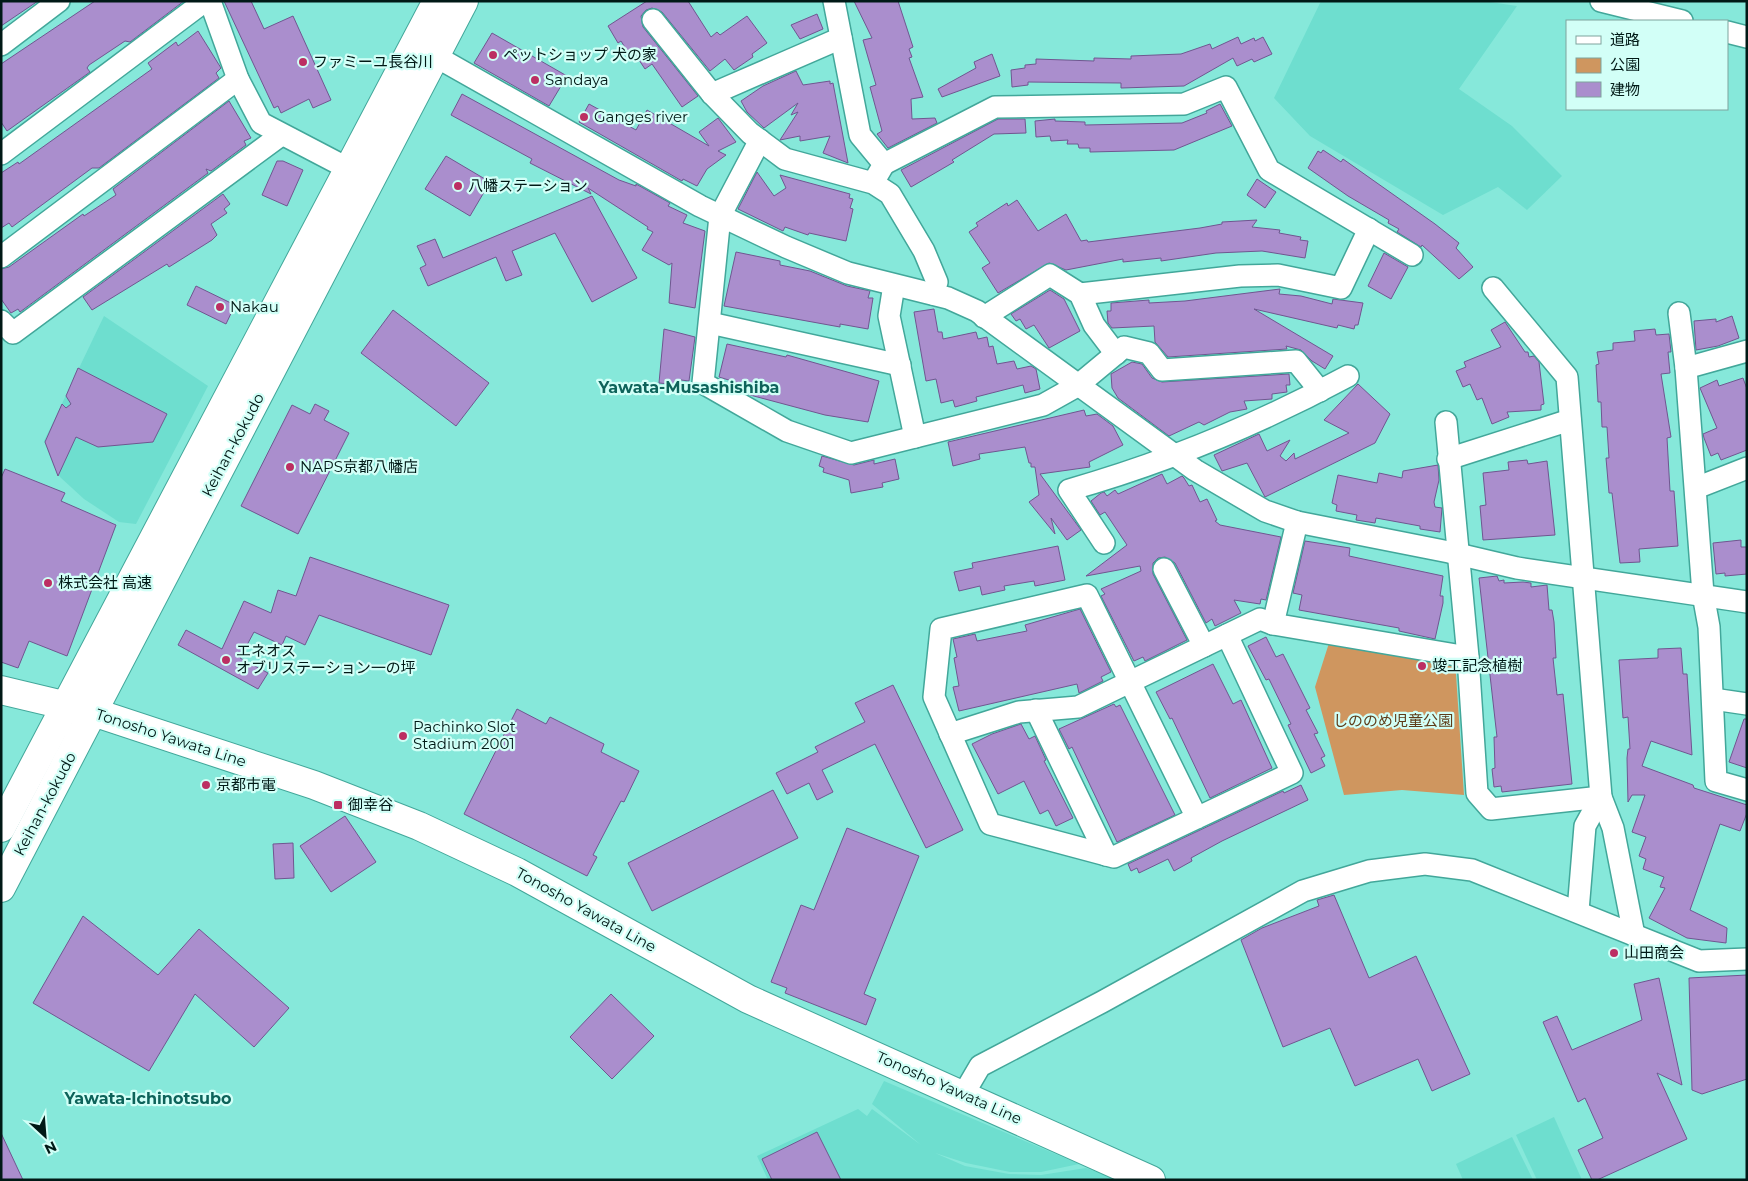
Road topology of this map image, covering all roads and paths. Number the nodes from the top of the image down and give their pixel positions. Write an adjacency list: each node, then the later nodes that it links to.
1 (59, 1): 13 (street)
2 (205, 1): 19 (street)
3 (210, 1): 15 (street)
4 (437, 1): 21 (main road, Keihan-kokudo)
5 (464, 1): 14 (main road, Keihan-kokudo)
6 (834, 1): 12 (street)
7 (1601, 1): 9 (street)
8 (653, 20): 16 (street)
9 (1678, 20)
10 (1728, 32): 11 (street)
11 (1747, 37)
12 (841, 38): 16 (street); 20 (street)
13 (1, 45)
14 (435, 56): 21 (main road, Keihan-kokudo); 23 (street)
15 (238, 79): 17 (street); 26 (street)
16 (712, 94): 18 (street)
17 (281, 135): 21 (street); 33 (street)
18 (760, 140): 22 (street); 23 (street)
19 (1, 154)
20 (884, 164): 22 (street); 24 (street)
21 (361, 172): 64 (main road, Keihan-kokudo); 66 (main road, Keihan-kokudo)
22 (873, 183): 29 (street)
23 (720, 216): 27 (street); 34 (street)
24 (1369, 229): 25 (street); 30 (street)
25 (1412, 255)
26 (1, 257)
27 (894, 285): 29 (street); 37 (street)
28 (1493, 288): 42 (street)
29 (933, 294): 32 (street)
30 (1080, 294): 32 (street); 36 (street)
31 (1680, 313): 38 (street)
32 (984, 317): 40 (street)
33 (1, 322)
34 (710, 323): 37 (street); 44 (street)
35 (1747, 350): 38 (street)
36 (1116, 354): 40 (street); 41 (street)
37 (900, 365): 44 (street)
38 (1686, 368): 48 (street)
39 (1348, 376): 41 (street)
40 (1077, 386): 44 (street); 45 (street)
41 (1320, 391): 45 (street)
42 (1570, 420): 46 (street); 53 (street)
43 (1446, 422): 46 (street)
44 (915, 437)
45 (1173, 454): 49 (street); 50 (street)
46 (1448, 459): 51 (street)
47 (1747, 468): 48 (street)
48 (1696, 488): 54 (street)
49 (1297, 522): 51 (street); 56 (street)
50 (1104, 543)
51 (1457, 554): 53 (street); 59 (street)
52 (1164, 568): 58 (street)
53 (1582, 577): 54 (street); 69 (street)
54 (1703, 594): 55 (street); 62 (street)
55 (1747, 602)
56 (1273, 624): 57 (street); 59 (street)
57 (1227, 635): 58 (street); 70 (street)
58 (1204, 646): 60 (street)
59 (1468, 658): 69 (street)
60 (1130, 682): 65 (street); 67 (street); 70 (street)
61 (1, 690): 64 (main road, Tonosho Yawata Line)
62 (1713, 698): 63 (street); 68 (street)
63 (1747, 704)
64 (65, 706): 66 (main road, Tonosho Yawata Line); 71 (main road, Keihan-kokudo)
65 (1036, 710): 67 (street); 72 (street)
66 (93, 712): 73 (main road, Keihan-kokudo); 77 (main road, Tonosho Yawata Line)
67 (950, 734): 72 (street)
68 (1747, 790)
69 (1601, 797): 74 (street); 75 (street)
70 (1197, 818): 72 (street)
71 (1, 828)
72 (1106, 854)
73 (1, 888)
74 (1578, 911): 75 (street); 77 (street)
75 (1634, 935): 76 (street)
76 (1747, 959)
77 (963, 1094): 78 (main road, Tonosho Yawata Line)
78 (1151, 1180)

